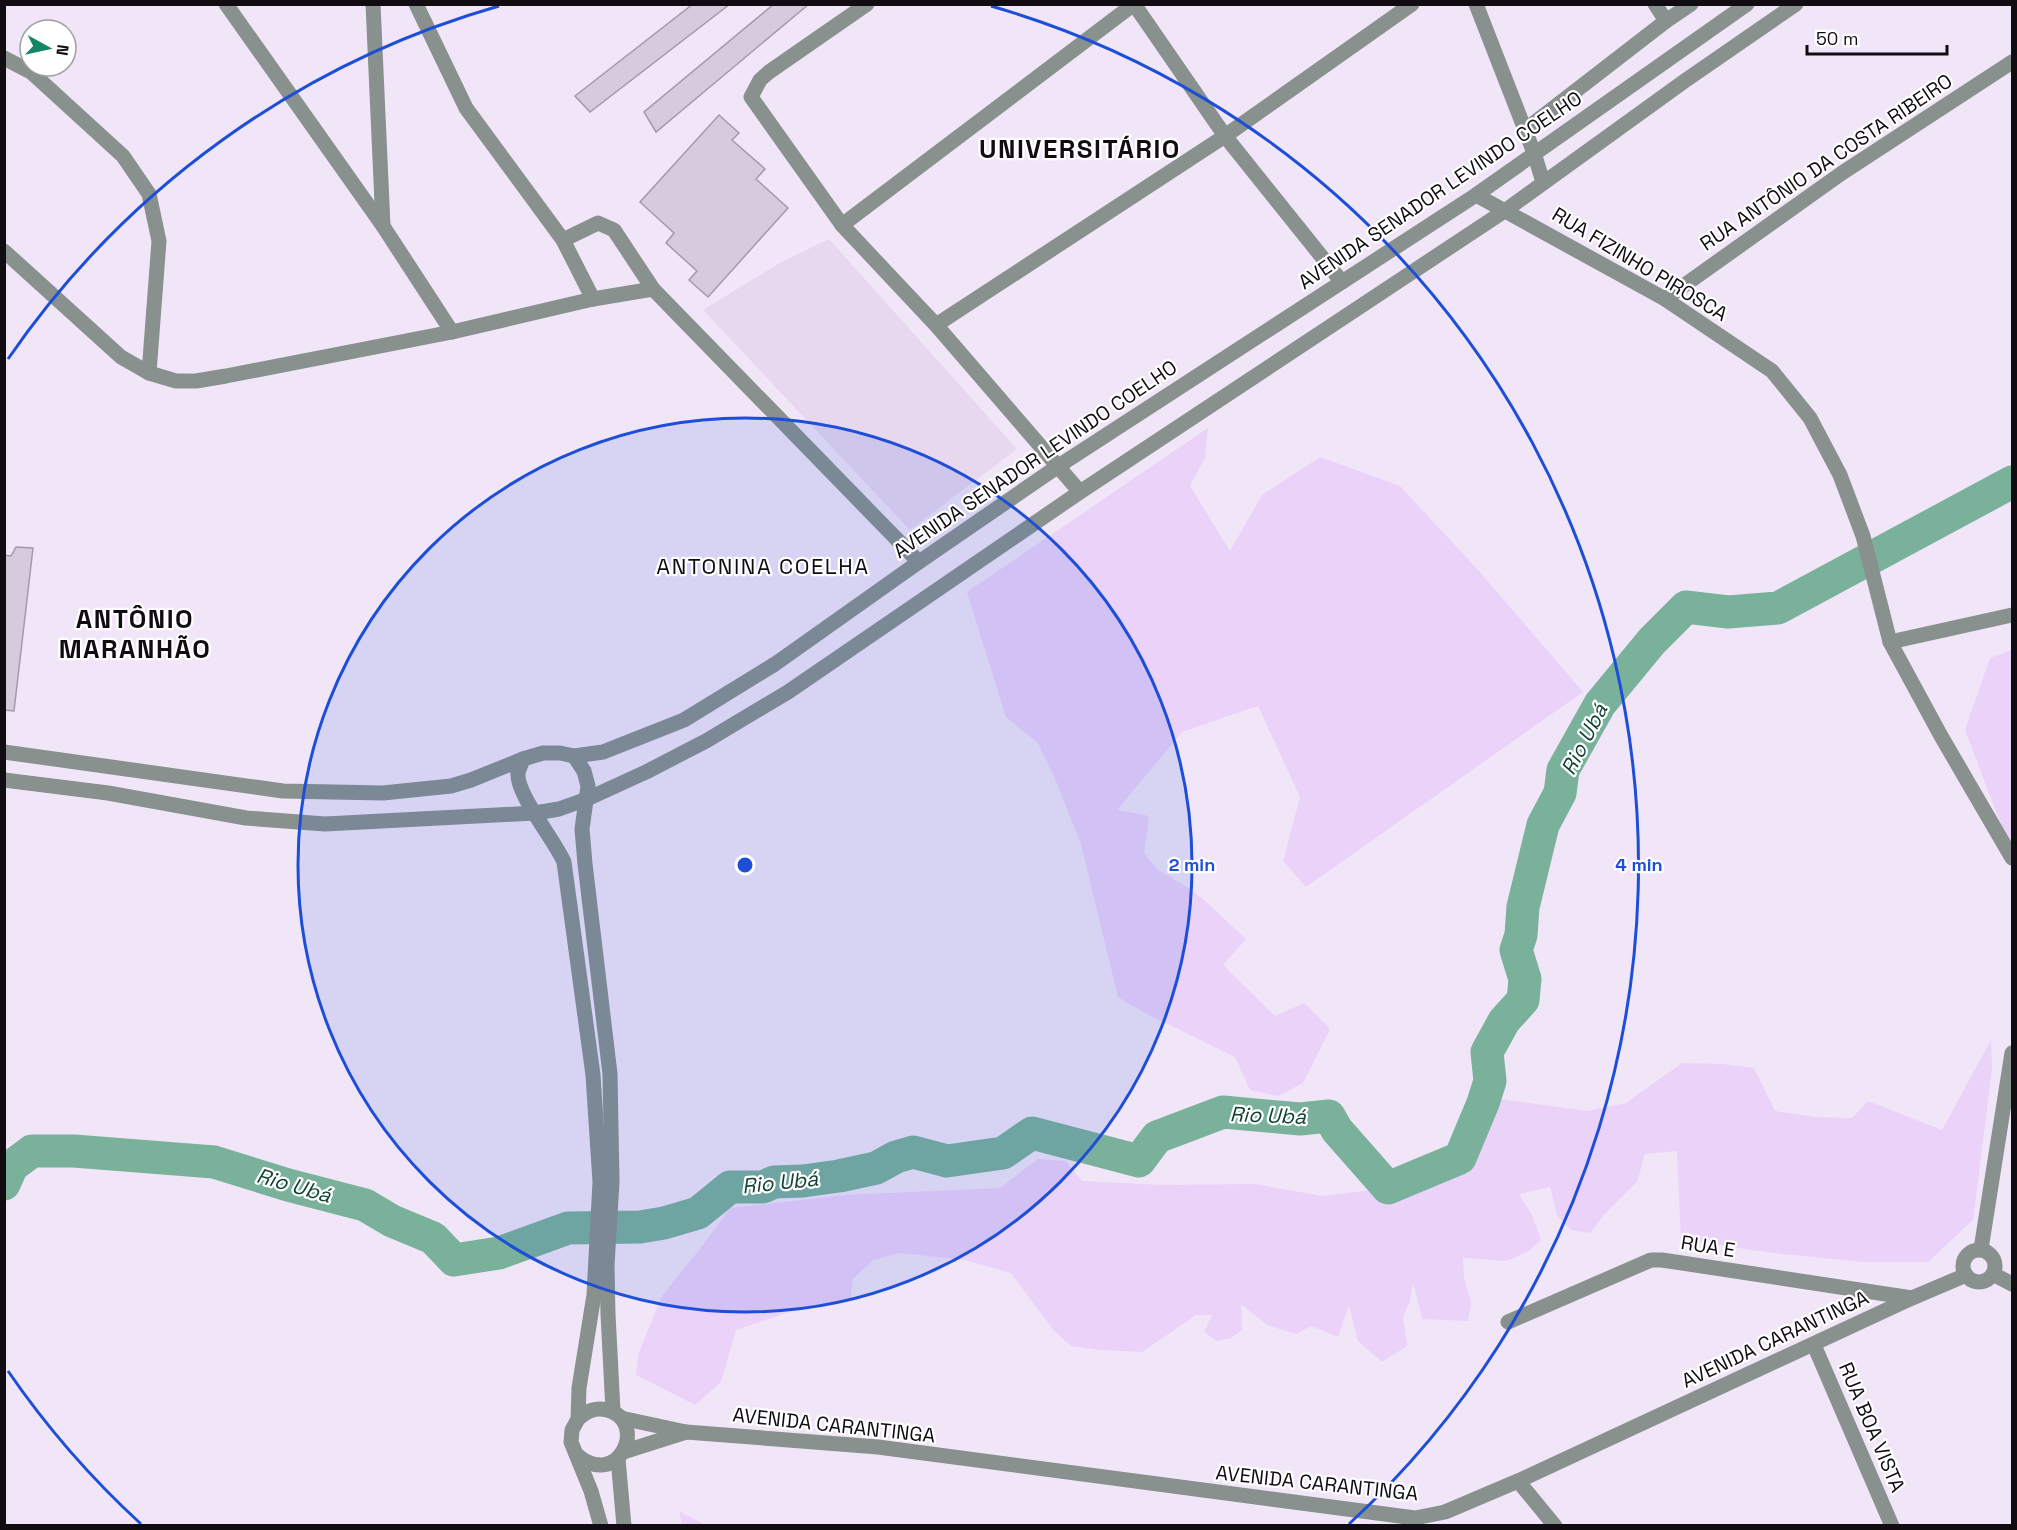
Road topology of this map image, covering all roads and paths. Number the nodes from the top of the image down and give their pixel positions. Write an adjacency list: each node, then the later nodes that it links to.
1 (226, 4): 22 (street)
2 (373, 4): 22 (street)
3 (416, 4): 23 (street)
4 (867, 4): 21 (street)
5 (1134, 4): 16 (street); 21 (street)
6 (1412, 4): 16 (street)
7 (1476, 4): 15 (street)
8 (1655, 4): 12 (street)
9 (1691, 4): 12 (street)
10 (1747, 4): 17 (street, AVENIDA SENADOR LEVINDO COELHO)
11 (1796, 4): 18 (street)
12 (1666, 21): 15 (street)
13 (4, 58): 31 (street)
14 (2013, 62): 28 (street, RUA ANTÔNIO DA COSTA RIBEIRO)
15 (1525, 130): 17 (street)
16 (1225, 136): 25 (street); 29 (street)
17 (1534, 153): 18 (street); 19 (street, AVENIDA SENADOR LEVINDO COELHO)
18 (1543, 182): 20 (street)
19 (1476, 195): 20 (street, RUA FIZINHO PIROSCA); 25 (street, AVENIDA SENADOR LEVINDO COELHO)
20 (1506, 210): 28 (street, RUA FIZINHO PIROSCA); 33 (street)
21 (842, 225): 29 (street)
22 (383, 226): 30 (street)
23 (563, 240): 26 (street); 27 (street)
24 (4, 251): 31 (street)
25 (1342, 282): 32 (street, AVENIDA SENADOR LEVINDO COELHO)
26 (654, 289): 27 (street); 34 (street)
27 (593, 299): 30 (street)
28 (1665, 299): 36 (street, RUA FIZINHO PIROSCA)
29 (936, 325): 32 (street)
30 (452, 332): 31 (street)
31 (149, 373)
32 (1056, 467): 33 (street); 34 (street, AVENIDA SENADOR LEVINDO COELHO)
33 (1080, 492): 41 (street)
34 (918, 562): 38 (street, AVENIDA SENADOR LEVINDO COELHO)
35 (2013, 615): 36 (street)
36 (1890, 642): 43 (street, RUA FIZINHO PIROSCA)
37 (4, 752): 39 (street, AVENIDA SENADOR LEVINDO COELHO)
38 (574, 756): 39 (street, AVENIDA SENADOR LEVINDO COELHO); 41 (street)
39 (523, 759): 42 (street)
40 (4, 780): 42 (street)
41 (587, 799): 42 (street); 46 (street)
42 (535, 813): 46 (street)
43 (2013, 858)
44 (2013, 1053): 45 (street)
45 (2008, 1112): 47 (street)
46 (606, 1182): 48 (street)
47 (1981, 1249): 49 (street); 50 (street)
48 (601, 1265): 55 (street); 56 (street)
49 (1993, 1274): 50 (street); 51 (street)
50 (1966, 1275): 52 (street, AVENIDA CARANTINGA)
51 (2013, 1284)
52 (1912, 1299): 53 (street, RUA E); 54 (street, AVENIDA CARANTINGA)
53 (1508, 1322)
54 (1814, 1346): 60 (street, AVENIDA CARANTINGA); 64 (street, RUA BOA VISTA)
55 (617, 1414): 56 (street); 57 (street, AVENIDA CARANTINGA); 59 (street)
56 (578, 1419): 58 (street)
57 (686, 1432): 59 (street, AVENIDA CARANTINGA); 60 (street, AVENIDA CARANTINGA)
58 (576, 1454): 59 (street); 61 (street)
59 (621, 1455): 62 (street)
60 (1518, 1481): 63 (street)
61 (601, 1526)
62 (624, 1526)
63 (1555, 1526)
64 (1892, 1526)

